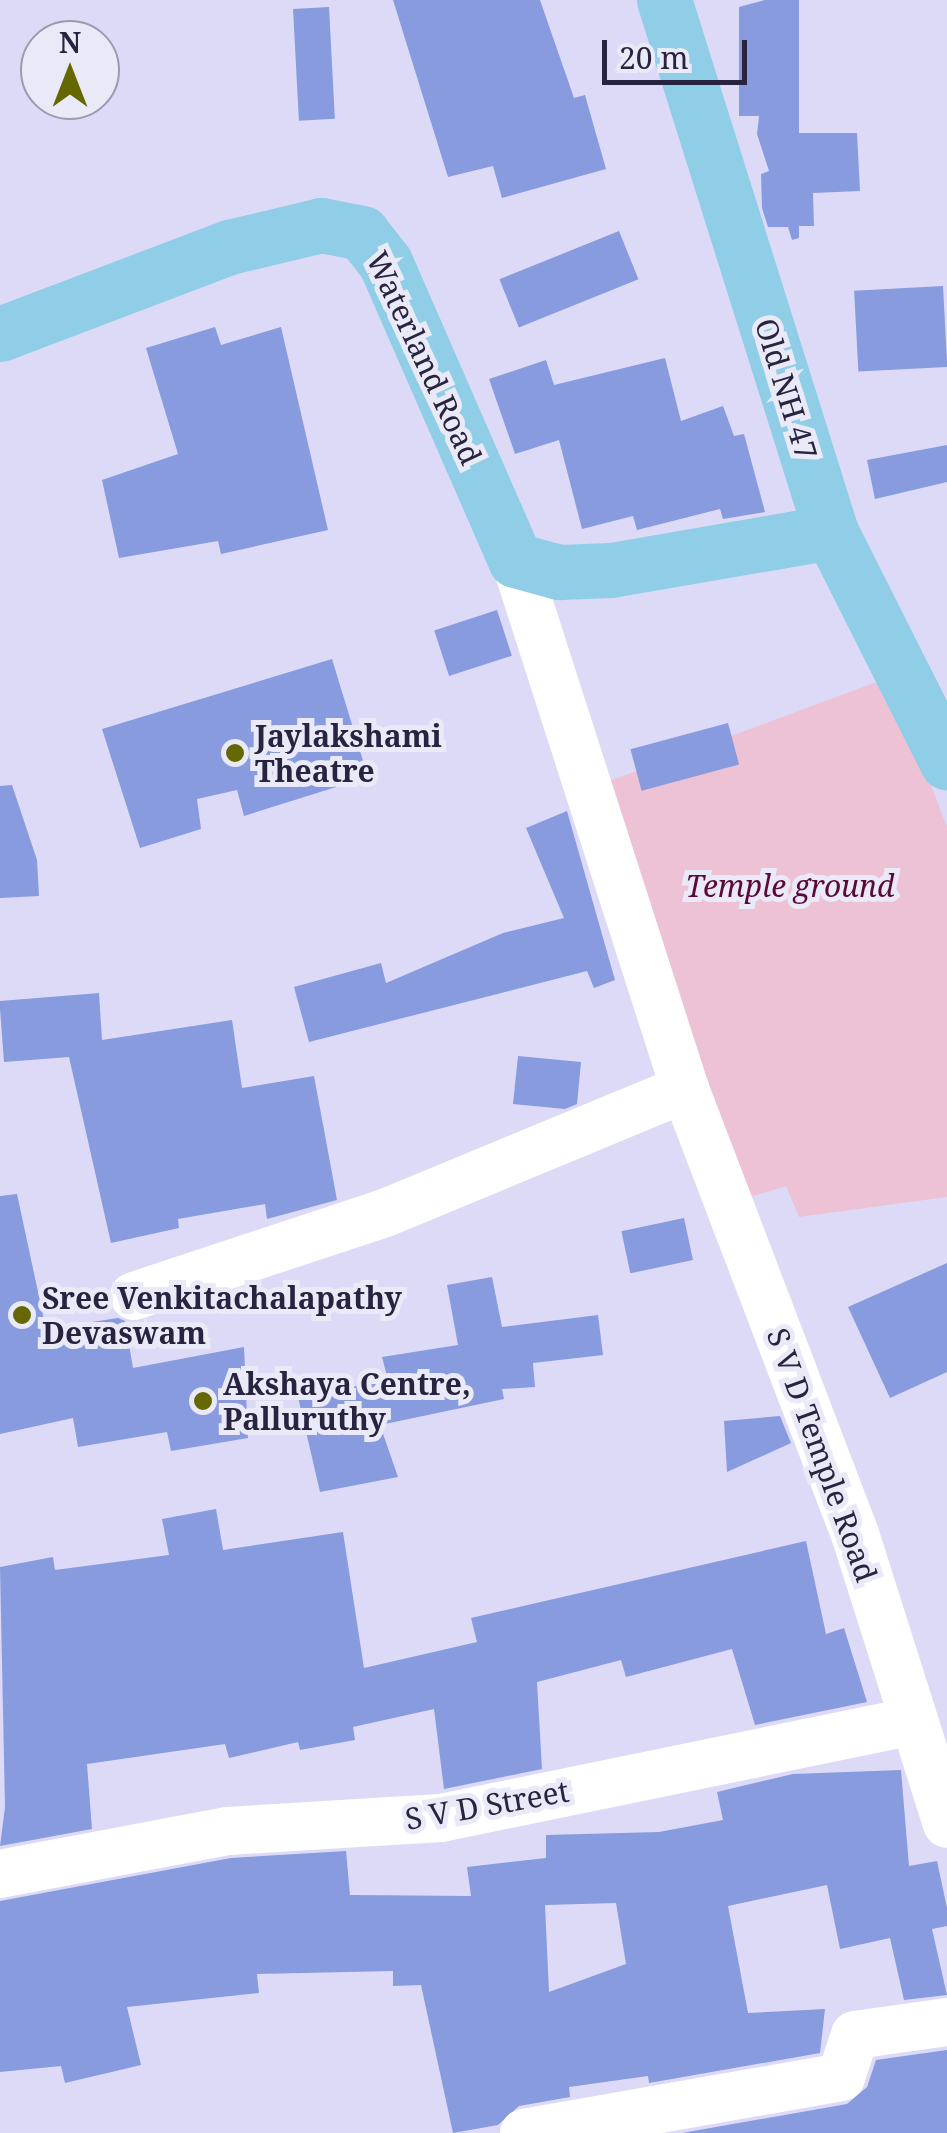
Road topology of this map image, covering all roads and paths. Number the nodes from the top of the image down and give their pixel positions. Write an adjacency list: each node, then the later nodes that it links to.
1 (664, 0): 3 (main road, Old NH 47)
2 (0, 334): 4 (main road, Waterland Road)
3 (831, 532): 4 (main road); 5 (main road, Old NH 47)
4 (516, 560): 6 (street, S V D Temple Road)
5 (947, 763)
6 (685, 1089): 7 (street); 8 (street, S V D Temple Road)
7 (134, 1296)
8 (912, 1721): 9 (street, S V D Temple Road); 10 (street, S V D Street)
9 (947, 1824)
10 (0, 1874)
11 (947, 2022): 12 (street)
12 (524, 2133)

